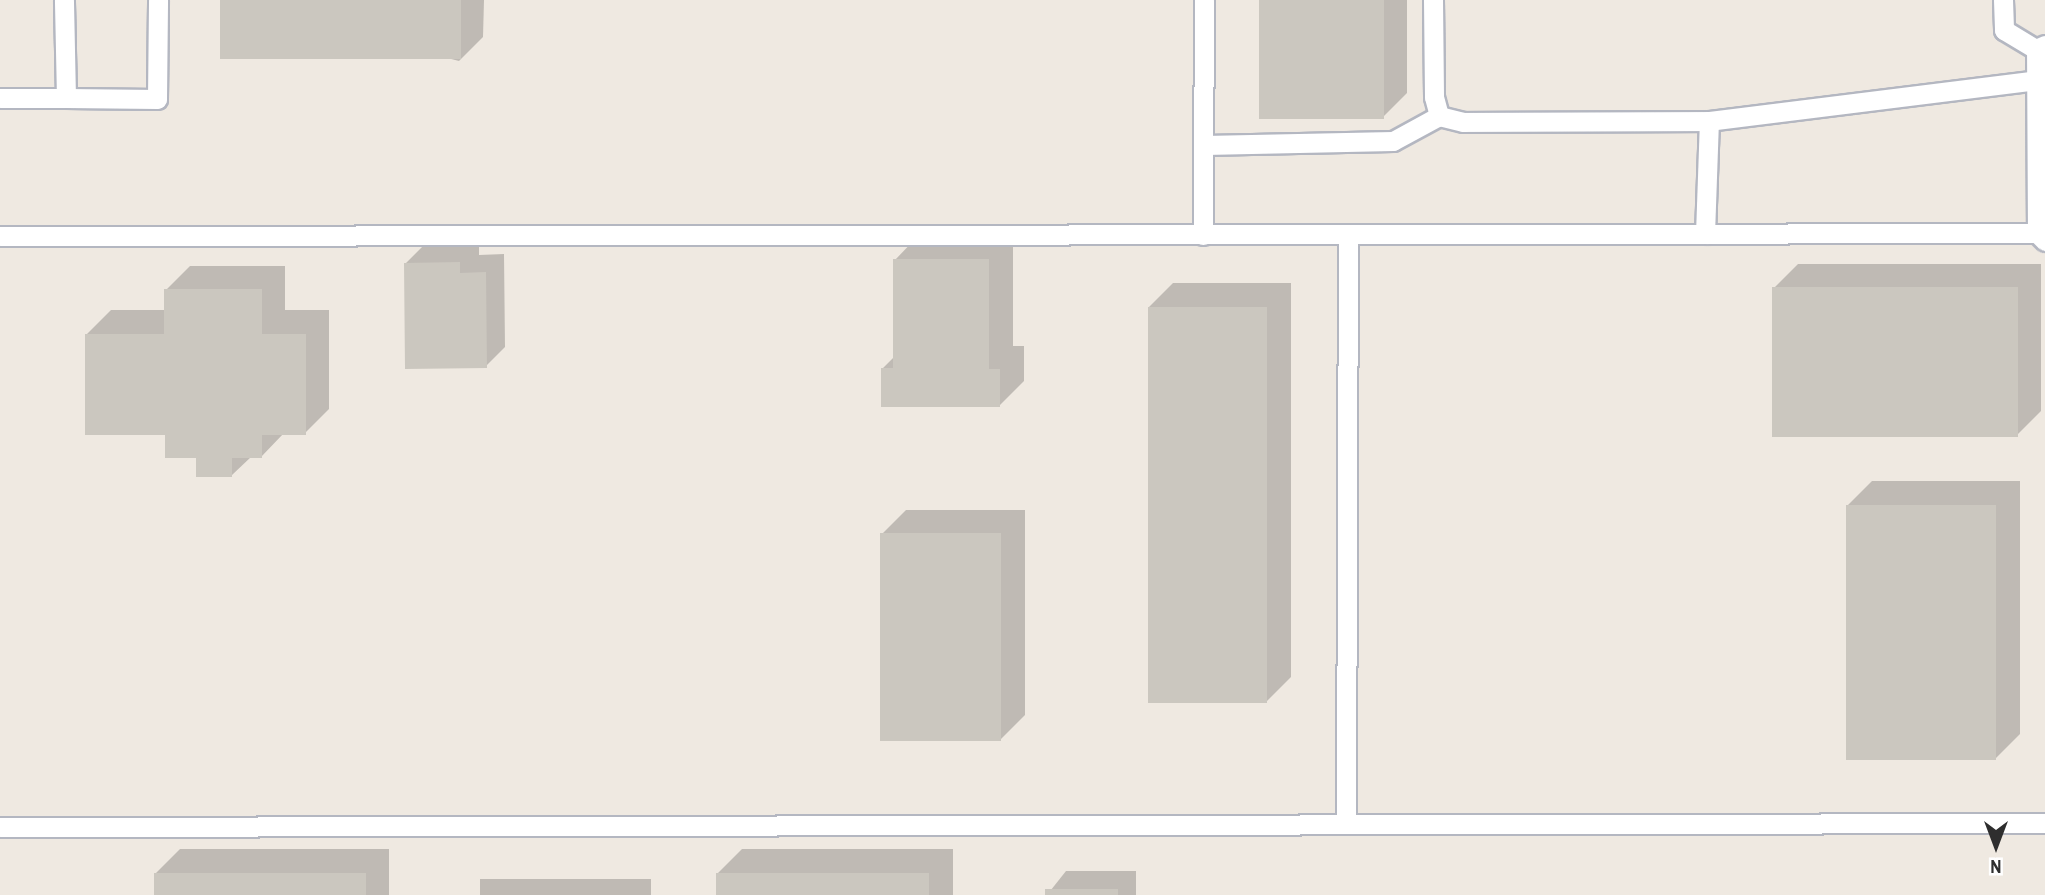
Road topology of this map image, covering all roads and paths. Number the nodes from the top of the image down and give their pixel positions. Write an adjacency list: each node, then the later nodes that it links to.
1 (64, 0): 9 (lane)
2 (158, 0): 9 (lane)
3 (1204, 0): 12 (lane)
4 (1433, 0): 10 (lane)
5 (2003, 0): 6 (lane)
6 (2040, 47): 7 (lane)
7 (2040, 79): 11 (lane); 17 (lane)
8 (0, 98): 9 (lane)
9 (66, 98)
10 (1439, 116): 11 (lane); 12 (lane)
11 (1709, 121): 15 (lane)
12 (1204, 145): 13 (lane)
13 (1203, 234): 14 (lane); 16 (lane)
14 (1348, 234): 15 (lane); 19 (lane)
15 (1705, 234): 17 (lane)
16 (0, 236)
17 (2041, 237)
18 (2045, 823): 19 (lane)
19 (1346, 824): 20 (lane)
20 (0, 828)

